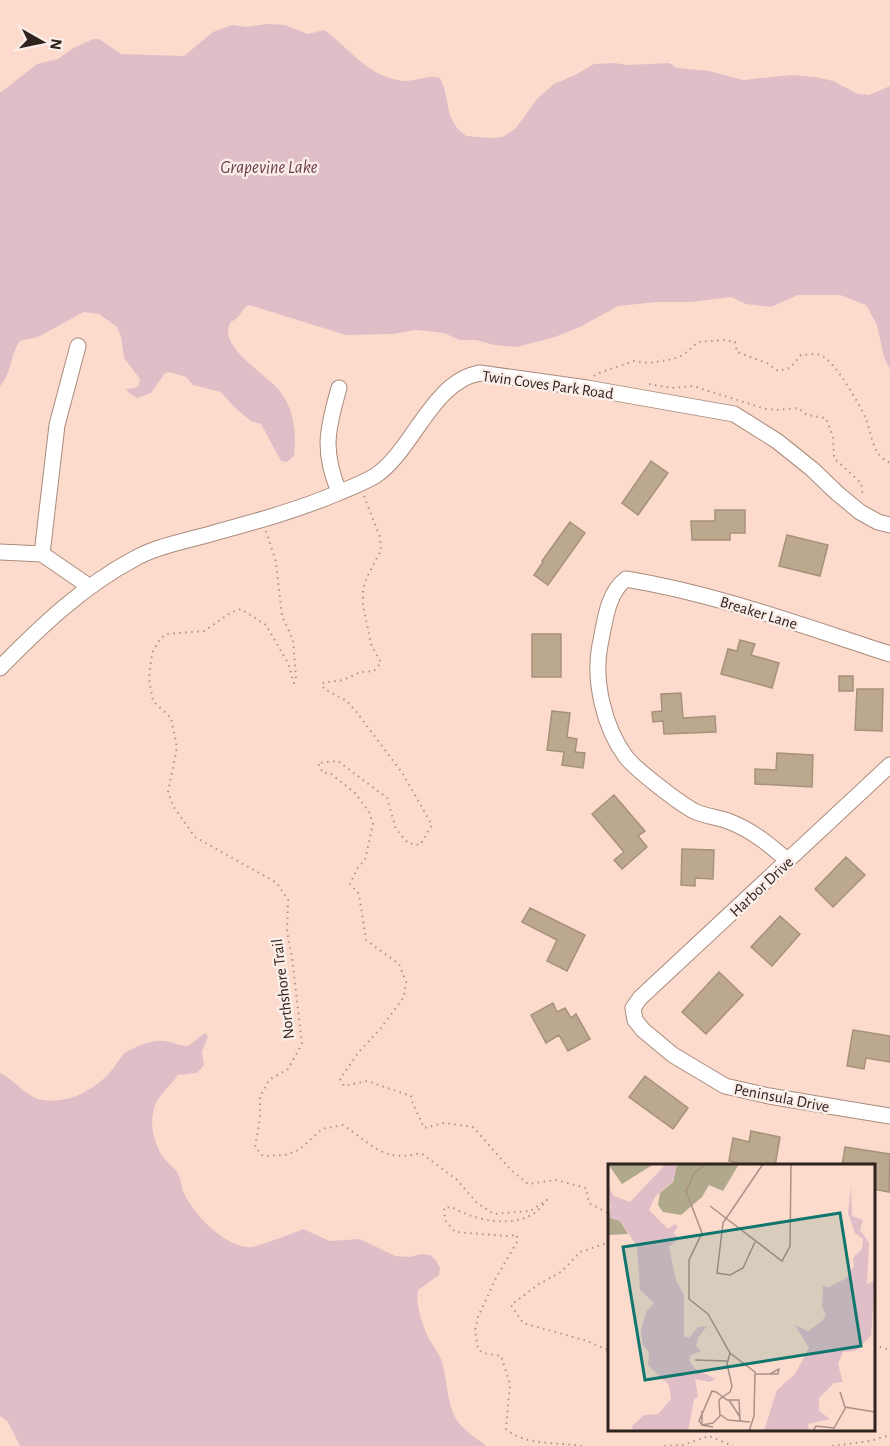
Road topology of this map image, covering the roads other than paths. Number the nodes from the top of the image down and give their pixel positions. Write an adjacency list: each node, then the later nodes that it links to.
1 (78, 346): 6 (street)
2 (339, 388): 3 (street)
3 (339, 492): 4 (street, Twin Coves Park Road); 7 (street, Twin Coves Park Road)
4 (890, 525)
5 (0, 552): 6 (street)
6 (42, 555): 7 (street)
7 (90, 587): 9 (street, Twin Coves Park Road)
8 (890, 654): 11 (street, Breaker Lane)
9 (0, 668)
10 (890, 765): 11 (street, Harbor Drive)
11 (788, 861): 12 (street, Harbor Drive)
12 (633, 1008): 13 (street, Peninsula Drive)
13 (890, 1116)

